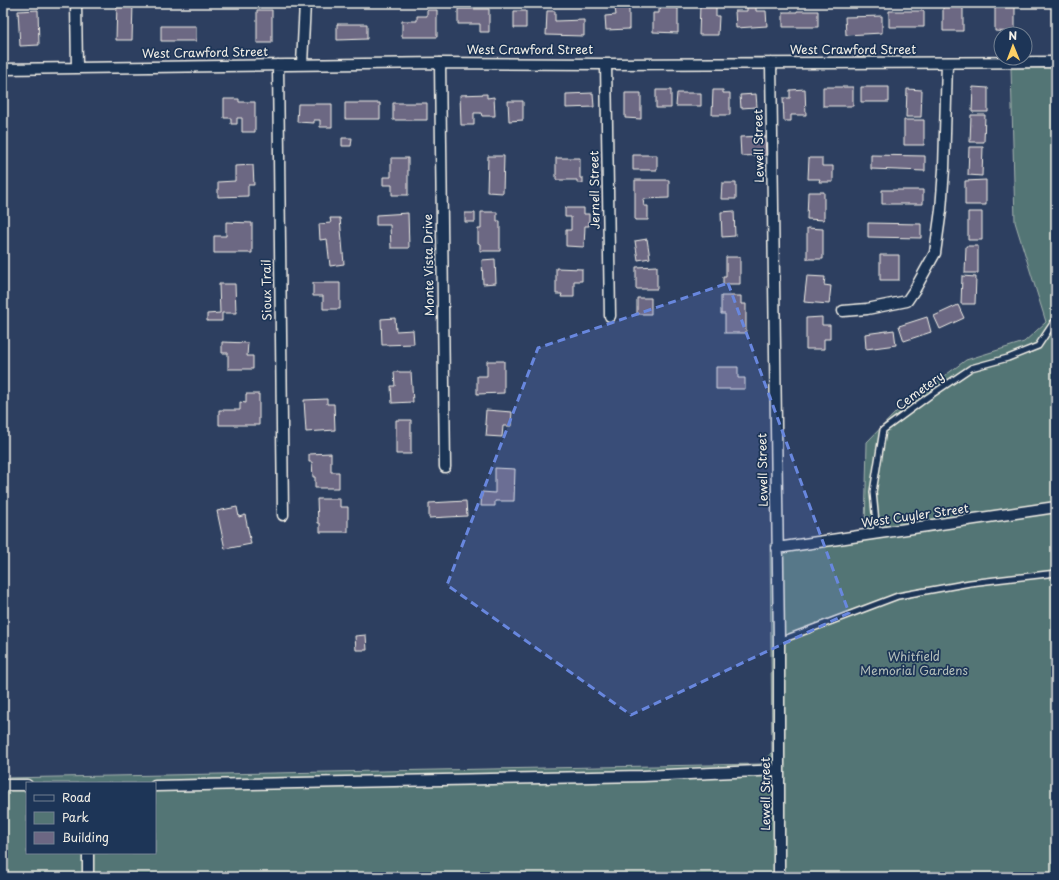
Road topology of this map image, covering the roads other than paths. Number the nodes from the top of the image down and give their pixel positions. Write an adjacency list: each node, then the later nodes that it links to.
1 (76, 3): 10 (street)
2 (305, 3): 7 (street)
3 (1056, 62): 6 (street, West Crawford Street)
4 (440, 63): 7 (street, West Crawford Street); 8 (street, West Crawford Street); 15 (street, Monte Vista Drive)
5 (771, 63): 6 (street, West Crawford Street); 8 (street, West Crawford Street); 19 (street, Lewell Street)
6 (947, 63): 12 (street)
7 (302, 64): 9 (street, West Crawford Street)
8 (606, 64): 13 (street, Jernell Street)
9 (278, 65): 10 (street, West Crawford Street); 17 (street, Sioux Trail)
10 (77, 68): 11 (street, West Crawford Street)
11 (3, 69)
12 (843, 311)
13 (610, 316)
14 (1056, 319): 18 (lane, Cemetery)
15 (445, 467)
16 (1056, 507): 18 (street, West Cuyler Street)
17 (283, 515)
18 (877, 534): 19 (street, West Cuyler Street)
19 (777, 548): 21 (street, Lewell Street)
20 (1056, 573): 21 (lane)
21 (779, 641): 22 (street, Lewell Street)
22 (779, 770): 25 (street); 28 (street, Lewell Street)
23 (3, 785): 24 (street)
24 (26, 785)
25 (156, 786)
26 (88, 854): 27 (street)
27 (88, 877)
28 (779, 877)

